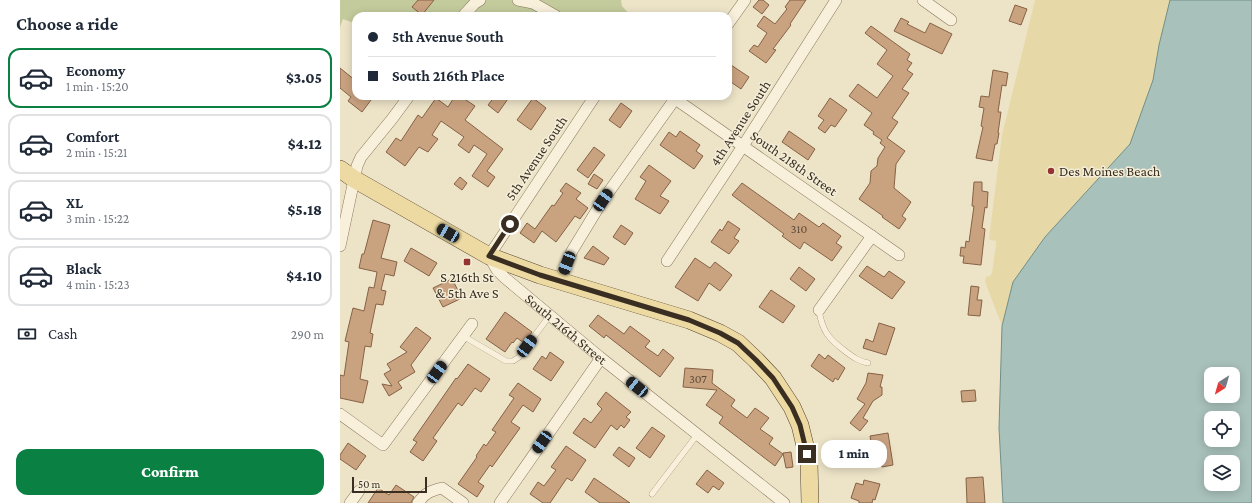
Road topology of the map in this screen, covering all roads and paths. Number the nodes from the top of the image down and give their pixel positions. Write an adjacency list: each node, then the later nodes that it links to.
1 (480, 0): 6 (street)
2 (518, 0): 7 (street)
3 (745, 0): 8 (street)
4 (836, 0): 14 (street, 4th Avenue South)
5 (925, 0): 9 (street)
6 (466, 12)
7 (548, 12)
8 (732, 18)
9 (951, 20)
10 (406, 100): 16 (street)
11 (592, 100): 19 (street, 5th Avenue South)
12 (672, 100): 22 (street)
13 (678, 100): 14 (street, South 218th Street)
14 (743, 146): 17 (street, South 218th Street); 21 (street, 4th Avenue South)
15 (340, 169): 16 (main road, South 216th Street)
16 (354, 179): 18 (street); 19 (main road, South 216th Street)
17 (872, 236): 20 (street, South 218th Street); 23 (street)
18 (340, 246)
19 (489, 256): 22 (main road); 24 (street, South 216th Street)
20 (899, 256)
21 (667, 261)
22 (560, 281): 38 (main road)
23 (819, 310): 28 (lane)
24 (550, 315): 26 (lane); 27 (street, South 216th Street)
25 (472, 324): 26 (street)
26 (463, 336): 29 (street)
27 (601, 358): 30 (street, South 216th Street); 36 (street)
28 (868, 363)
29 (340, 414)
30 (697, 435): 32 (lane); 37 (street, South 216th Street)
31 (359, 491): 33 (street)
32 (652, 494)
33 (350, 503)
34 (418, 503): 35 (street)
35 (463, 503)
36 (500, 503)
37 (784, 503)
38 (810, 503)

